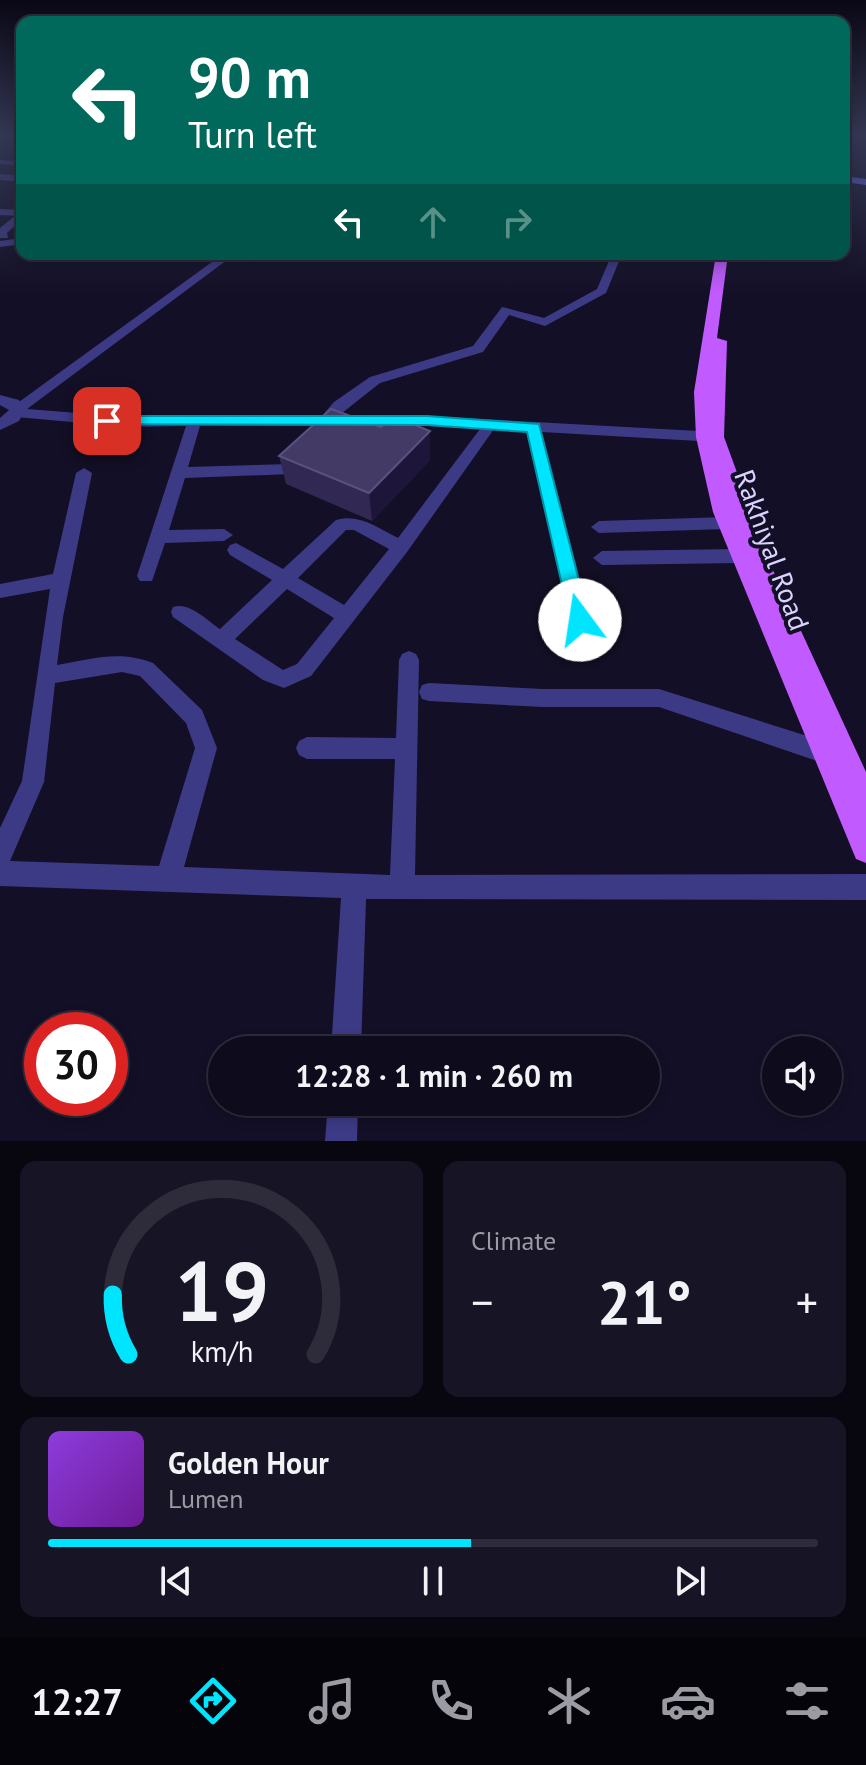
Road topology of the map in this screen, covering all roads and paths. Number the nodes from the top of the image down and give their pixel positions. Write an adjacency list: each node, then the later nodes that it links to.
1 (16, 219): 2 (street)
2 (1, 239)
3 (222, 260): 8 (street)
4 (615, 260): 9 (street)
5 (721, 260): 14 (main road, Rakhiyal Road)
6 (731, 260): 14 (main road)
7 (0, 400): 8 (street)
8 (16, 411): 10 (street); 11 (street)
9 (325, 421): 10 (street); 12 (street)
10 (194, 423): 17 (street)
11 (0, 425)
12 (489, 426): 13 (street); 22 (street)
13 (534, 428): 14 (street); 32 (street)
14 (710, 437): 18 (main road, Rakhiyal Road); 40 (main road)
15 (291, 469): 17 (street)
16 (84, 473): 28 (street)
17 (178, 473): 21 (street)
18 (727, 523): 19 (street); 24 (main road, Rakhiyal Road)
19 (599, 527)
20 (224, 535): 21 (street)
21 (158, 537): 26 (street)
22 (401, 547): 27 (street); 31 (street)
23 (236, 550): 27 (street)
24 (739, 556): 25 (street); 39 (main road, Rakhiyal Road)
25 (602, 558)
26 (146, 576)
27 (287, 578): 31 (street); 33 (street)
28 (61, 580): 29 (street); 35 (street)
29 (0, 591)
30 (180, 612): 33 (street)
31 (347, 616): 33 (street)
32 (580, 620)
33 (221, 641)
34 (409, 660): 38 (street)
35 (46, 676): 42 (street); 44 (street)
36 (429, 692): 39 (street)
37 (307, 748): 38 (street)
38 (407, 749): 47 (street)
39 (823, 752): 41 (main road, Rakhiyal Road)
40 (866, 801)
41 (866, 849)
42 (0, 856)
43 (0, 873): 44 (street)
44 (168, 880): 45 (street)
45 (354, 887): 47 (street); 48 (street)
46 (866, 887): 47 (street)
47 (402, 888)
48 (347, 1036)
49 (342, 1116): 50 (street)
50 (341, 1141)

